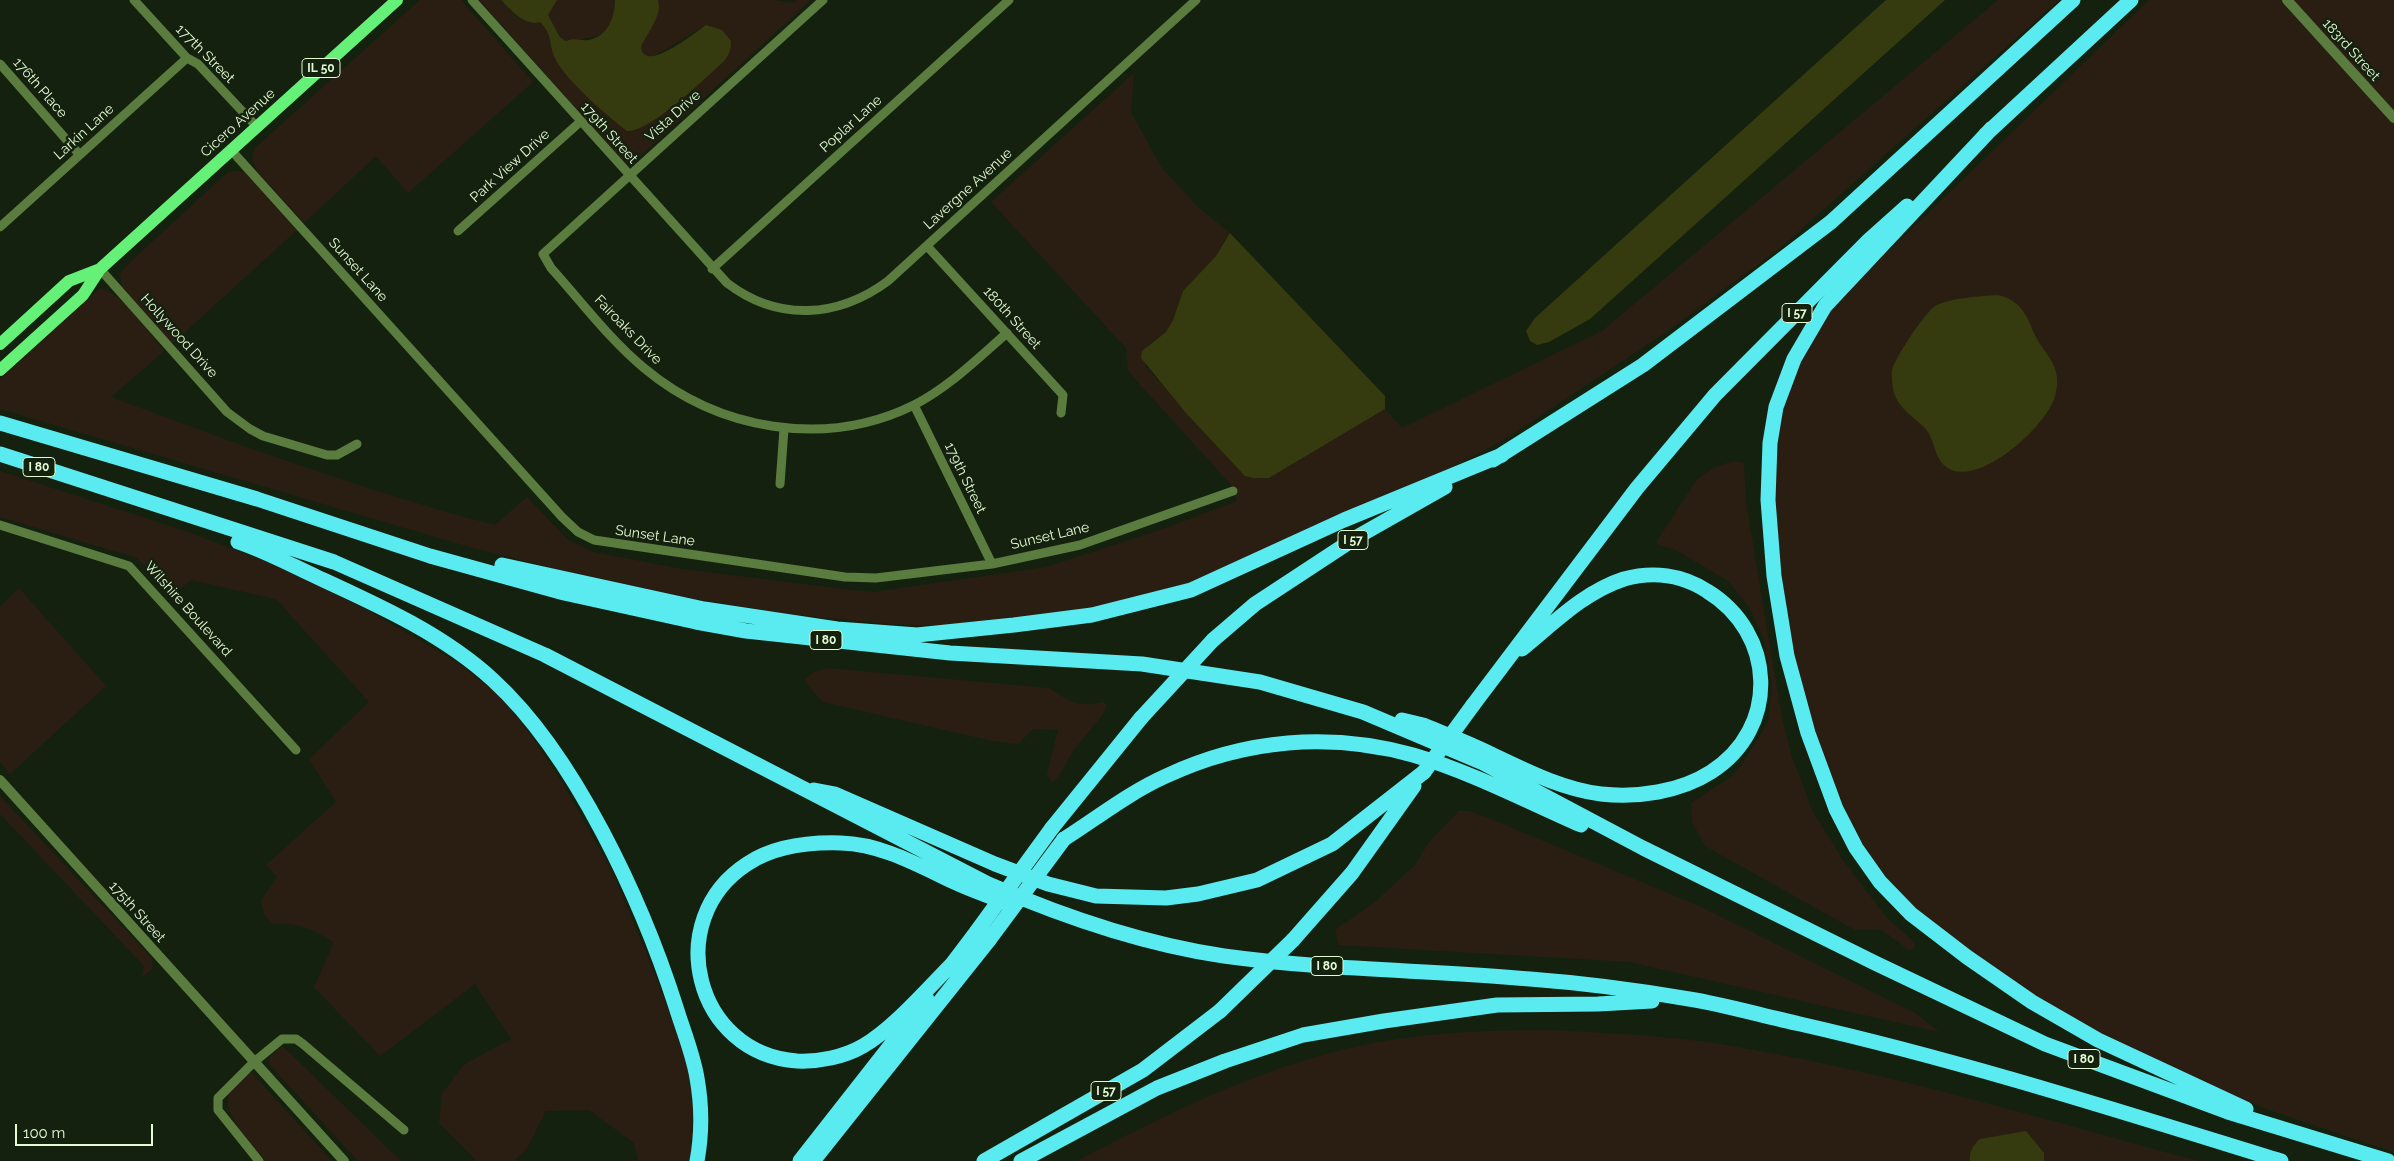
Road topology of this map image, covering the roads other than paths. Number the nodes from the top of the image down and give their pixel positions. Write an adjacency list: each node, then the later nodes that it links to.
1 (134, 0): 10 (street, 177th Street)
2 (397, 0): 14 (main road, Cicero Avenue / IL 50)
3 (472, 0): 13 (street, 179th Street)
4 (823, 0): 18 (street, Vista Drive)
5 (1009, 0): 24 (street, Poplar Lane)
6 (1196, 0): 21 (street, Lavergne Avenue)
7 (2072, 0): 35 (highway, I 57)
8 (2131, 0): 15 (highway, I 57)
9 (2287, 0): 12 (street, 183rd Street)
10 (187, 58): 14 (street, 177th Street); 17 (street, Larkin Lane)
11 (0, 64): 17 (street, 176th Place)
12 (2394, 118)
13 (580, 122): 18 (street, 179th Street); 20 (street, Park View Drive)
14 (257, 127): 16 (main road, Cicero Avenue / IL 50)
15 (1992, 128): 42 (highway, I 57); 55 (highway)
16 (231, 150): 23 (main road, Cicero Avenue / IL 50); 41 (street, Sunset Lane)
17 (79, 154): 19 (street, Larkin Lane)
18 (628, 176): 22 (street, Vista Drive); 24 (street, 179th Street)
19 (0, 227)
20 (458, 231)
21 (927, 246): 25 (street, Lavergne Avenue); 26 (street, 180th Street)
22 (543, 254): 32 (street, Fairoaks Drive)
23 (100, 269): 27 (main road, Cicero Avenue / IL 50); 28 (main road, Cicero Avenue / IL 50); 33 (street, Hollywood Drive)
24 (712, 269): 25 (street, 179th Street)
25 (727, 283)
26 (1006, 333): 29 (street, Fairoaks Drive); 30 (street, 180th Street)
27 (0, 344)
28 (0, 370)
29 (914, 405): 32 (street, Fairoaks Drive); 41 (street, 179th Street)
30 (1061, 414)
31 (0, 423): 40 (highway, I 80)
32 (784, 429): 37 (street)
33 (358, 444)
34 (0, 454): 36 (highway, I 80)
35 (1502, 455): 40 (highway); 50 (highway, I 57, bridge)
36 (78, 480): 46 (highway, I 80); 58 (highway)
37 (780, 484)
38 (1233, 491): 41 (street, Sunset Lane)
39 (0, 525): 44 (street, Wilshire Boulevard)
40 (430, 556): 43 (highway, I 80)
41 (992, 564)
42 (1504, 664): 43 (highway); 47 (highway, I 57, bridge)
43 (1363, 712): 48 (highway, I 80)
44 (296, 750)
45 (0, 780): 53 (street, 175th Street)
46 (793, 785): 47 (highway); 49 (highway, I 80)
47 (1393, 805): 61 (highway, I 57, bridge)
48 (1643, 848): 50 (highway, bridge); 55 (highway, I 80)
49 (1104, 929): 51 (highway); 52 (highway, I 80)
50 (983, 936): 51 (highway, I 57); 60 (highway)
51 (954, 962): 59 (highway, I 57)
52 (1690, 999): 62 (highway); 63 (highway, I 80)
53 (254, 1062): 54 (street); 56 (street); 57 (street, 175th Street)
54 (404, 1130)
55 (2302, 1134): 64 (highway, I 80)
56 (259, 1161)
57 (344, 1161)
58 (698, 1161)
59 (800, 1161)
60 (813, 1161)
61 (984, 1161)
62 (1021, 1161)
63 (2281, 1161)
64 (2388, 1161)

